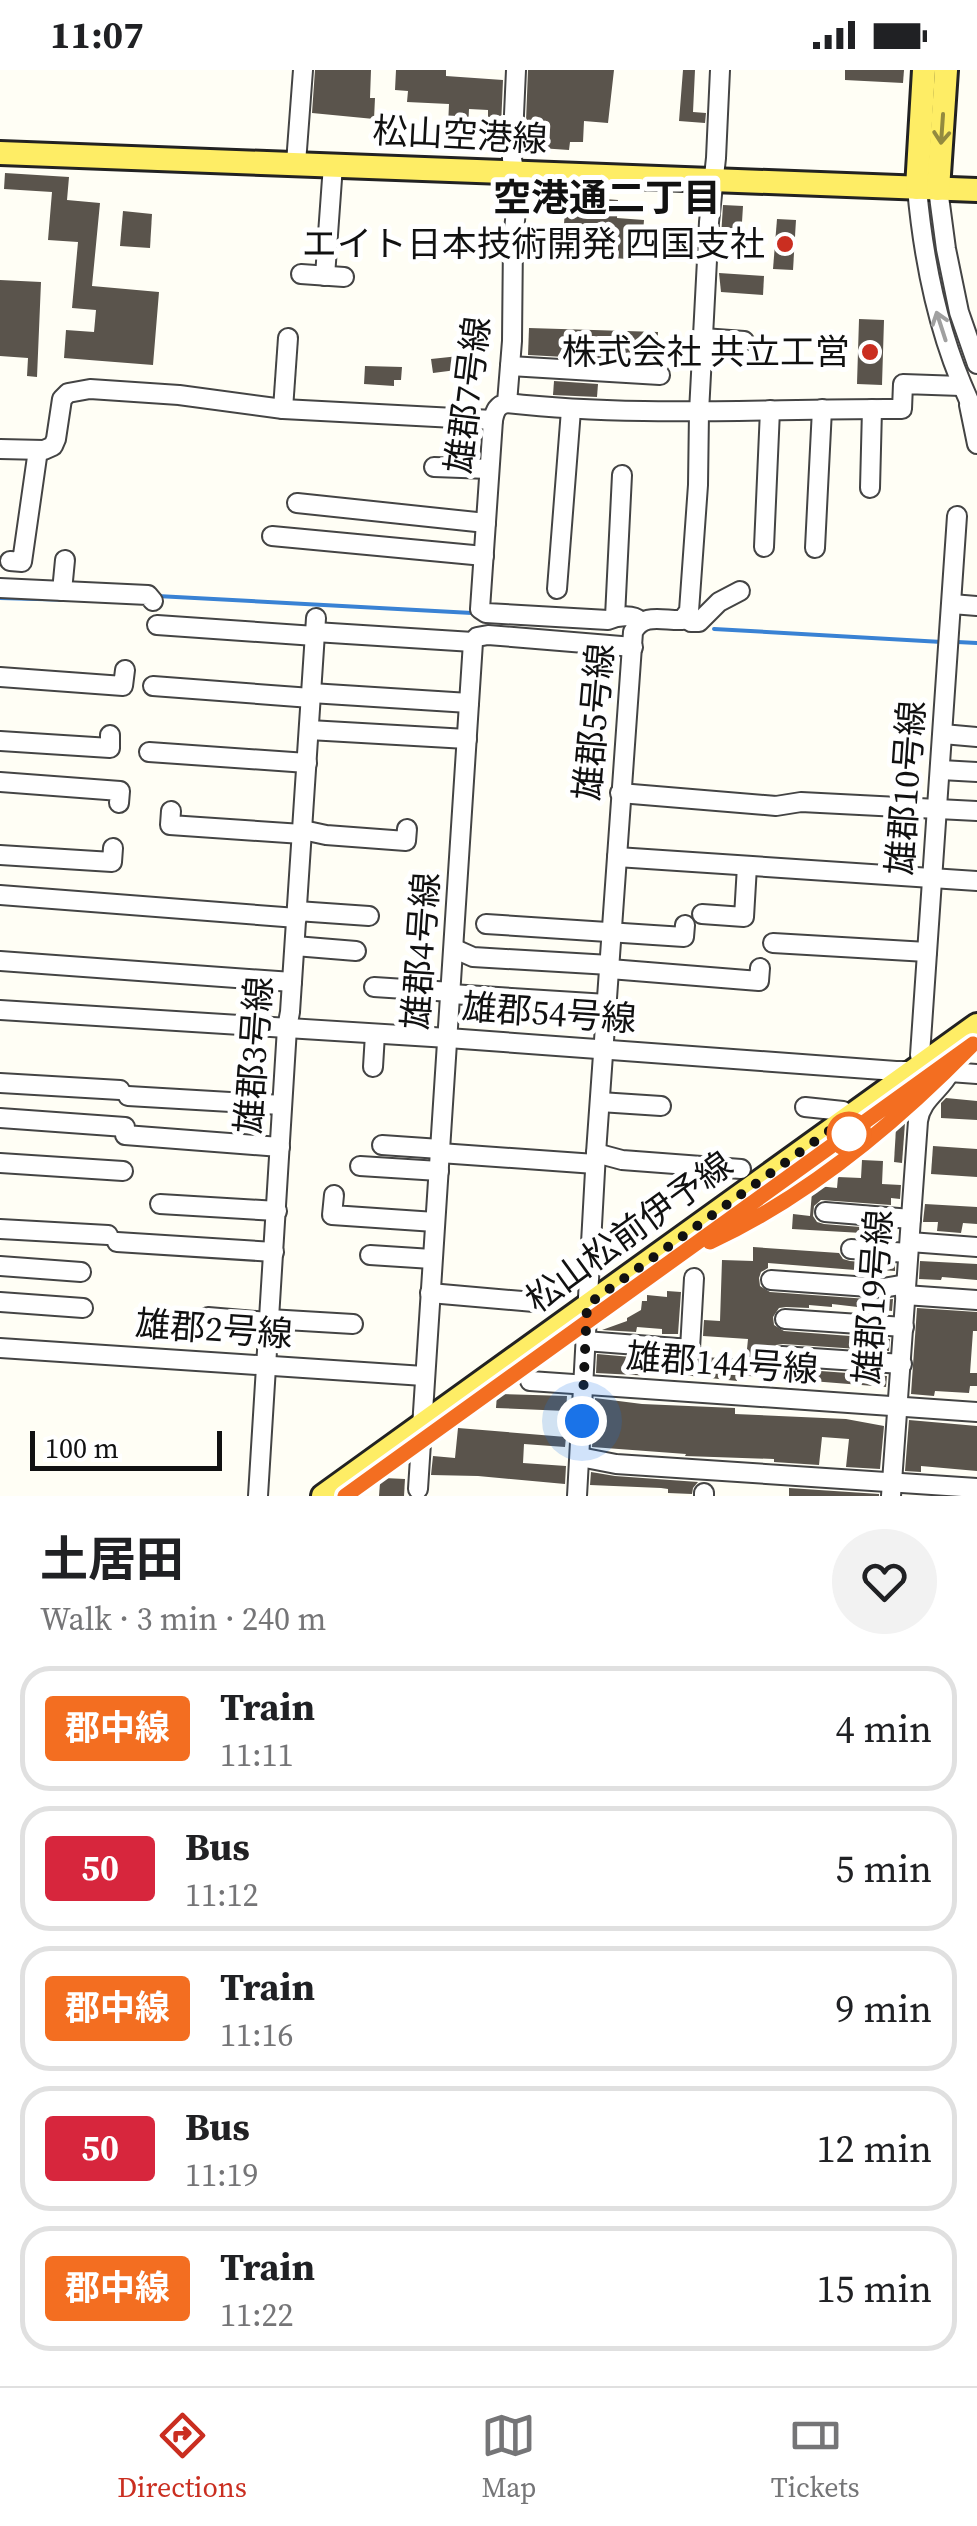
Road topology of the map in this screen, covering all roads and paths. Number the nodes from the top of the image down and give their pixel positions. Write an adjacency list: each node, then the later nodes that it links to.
1 (303, 70): 7 (street)
2 (516, 70): 9 (street, 雄郡7号線)
3 (720, 70): 10 (street)
4 (924, 70): 11 (main road)
5 (946, 70): 11 (main road, one-way to 11)
6 (0, 153): 7 (main road, 松山空港線)
7 (296, 163): 8 (main road, 松山空港線)
8 (334, 165): 9 (main road, 松山空港線); 13 (street)
9 (515, 172): 10 (main road, 松山空港線); 18 (street, 雄郡7号線)
10 (713, 182): 11 (main road, 松山空港線); 15 (street)
11 (928, 188): 12 (main road, 松山空港線); 17 (street); 20 (street, one-way to 11)
12 (977, 190)
13 (301, 274)
14 (288, 338): 22 (street)
15 (703, 338): 16 (street); 27 (street)
16 (744, 341)
17 (977, 364)
18 (510, 366): 19 (street); 21 (street, 雄郡7号線)
19 (660, 375)
20 (964, 392): 24 (street); 28 (street); 30 (street)
21 (507, 403): 25 (street); 29 (street, 雄郡7号線)
22 (283, 409): 29 (street); 32 (street)
23 (822, 409): 24 (street); 26 (street); 41 (street)
24 (872, 409): 36 (street)
25 (571, 410): 27 (street); 46 (street)
26 (770, 410): 27 (street); 42 (street)
27 (699, 412): 54 (street)
28 (977, 417)
29 (492, 420): 34 (street, 雄郡7号線)
30 (977, 444)
31 (0, 449): 32 (street)
32 (38, 450): 45 (street)
33 (434, 467): 34 (street)
34 (489, 469): 39 (street, 雄郡7号線)
35 (622, 475): 53 (street)
36 (870, 488)
37 (303, 500): 39 (street)
38 (957, 516): 51 (street, 雄郡10号線)
39 (486, 523): 43 (street, 雄郡7号線)
40 (272, 536): 43 (street)
41 (812, 538)
42 (764, 547)
43 (484, 556): 53 (street, 雄郡7号線)
44 (64, 560): 48 (street)
45 (10, 561)
46 (557, 589)
47 (0, 590): 48 (street)
48 (62, 591): 50 (street)
49 (740, 591): 54 (street)
50 (151, 598)
51 (952, 604): 52 (street); 67 (street, 雄郡10号線)
52 (977, 606)
53 (615, 617): 55 (street)
54 (685, 618): 55 (street, 雄郡5号線)
55 (640, 621): 59 (street, 雄郡5号線)
56 (157, 625): 57 (street)
57 (316, 629): 58 (street); 63 (street, 雄郡3号線)
58 (473, 642): 59 (street); 64 (street, 雄郡4号線)
59 (632, 647): 76 (street, 雄郡5号線)
60 (125, 670): 61 (street)
61 (0, 678)
62 (154, 686): 63 (street)
63 (311, 695): 64 (street); 65 (street, 雄郡3号線)
64 (469, 703): 69 (street, 雄郡4号線)
65 (309, 730): 69 (street); 72 (street, 雄郡3号線)
66 (110, 734): 70 (street)
67 (943, 734): 68 (street); 73 (street, 雄郡10号線)
68 (977, 737)
69 (467, 738): 98 (street, 雄郡4号線)
70 (0, 741)
71 (155, 748): 72 (street)
72 (307, 763): 82 (street, 雄郡3号線)
73 (941, 770): 74 (street); 78 (street, 雄郡10号線)
74 (977, 772)
75 (0, 782): 77 (street)
76 (620, 794): 78 (street); 85 (street, 雄郡5号線)
77 (119, 803)
78 (938, 809): 79 (street); 87 (street, 雄郡10号線)
79 (977, 811)
80 (171, 812): 82 (street)
81 (407, 829): 82 (street)
82 (302, 832): 91 (street, 雄郡3号線)
83 (113, 848): 84 (street)
84 (0, 855)
85 (616, 857): 86 (street); 95 (street, 雄郡5号線)
86 (748, 866): 87 (street); 90 (street)
87 (932, 878): 88 (street); 100 (street, 雄郡10号線)
88 (977, 882)
89 (0, 895): 91 (street)
90 (712, 910)
91 (297, 914): 92 (street); 97 (street, 雄郡3号線)
92 (369, 916)
93 (486, 924): 95 (street)
94 (685, 925): 95 (street)
95 (612, 931): 102 (street, 雄郡5号線)
96 (773, 943): 100 (street)
97 (295, 946): 99 (street); 104 (street, 雄郡3号線)
98 (454, 949): 102 (street); 106 (street, 雄郡4号線)
99 (356, 951)
100 (927, 952): 115 (street, 雄郡10号線)
101 (0, 961): 104 (street)
102 (610, 967): 103 (street); 107 (street, 雄郡5号線)
103 (760, 968)
104 (292, 982): 110 (street, 雄郡3号線)
105 (374, 987): 106 (street)
106 (452, 993): 107 (street); 112 (street, 雄郡4号線)
107 (607, 1004): 113 (street, 雄郡5号線)
108 (0, 1010): 110 (street, 雄郡54号線)
109 (977, 1025): 115 (main road, 松山松前伊予線)
110 (287, 1028): 111 (street, 雄郡54号線); 119 (street, 雄郡3号線)
111 (375, 1034): 112 (street, 雄郡54号線); 114 (street)
112 (448, 1038): 113 (street, 雄郡54号線); 126 (street, 雄郡4号線)
113 (604, 1049): 115 (street, 雄郡54号線); 118 (street, 雄郡5号線)
114 (372, 1067)
115 (931, 1070): 116 (street, 雄郡54号線); 122 (main road, 松山松前伊予線); 136 (street, 雄郡19号線)
116 (977, 1074)
117 (0, 1083): 119 (street)
118 (600, 1102): 120 (street); 127 (street, 雄郡5号線)
119 (282, 1106): 125 (street, 雄郡3号線)
120 (661, 1106)
121 (805, 1108): 122 (street)
122 (850, 1116): 154 (main road, 松山松前伊予線)
123 (0, 1118): 125 (street)
124 (382, 1144): 126 (street)
125 (280, 1147): 134 (street, 雄郡3号線)
126 (440, 1158): 127 (street); 130 (street); 137 (street, 雄郡4号線)
127 (596, 1158): 129 (street); 154 (street, 雄郡5号線)
128 (0, 1163): 131 (street)
129 (733, 1165)
130 (360, 1166)
131 (123, 1172)
132 (334, 1195): 137 (street)
133 (160, 1204): 134 (street)
134 (277, 1210): 142 (street, 雄郡3号線)
135 (825, 1212): 136 (street)
136 (911, 1219): 139 (street, 雄郡19号線)
137 (435, 1222): 144 (street, 雄郡4号線)
138 (0, 1229): 142 (street)
139 (909, 1247): 140 (street); 141 (street); 149 (street, 雄郡19号線)
140 (977, 1247)
141 (851, 1249)
142 (274, 1252): 158 (street, 雄郡3号線)
143 (370, 1255): 144 (street)
144 (432, 1260): 150 (street, 雄郡4号線)
145 (0, 1266): 146 (street)
146 (82, 1272)
147 (779, 1277): 149 (street)
148 (694, 1278): 161 (street)
149 (906, 1289): 152 (street); 160 (street, 雄郡19号線)
150 (430, 1294): 151 (street); 166 (street, 雄郡4号線)
151 (530, 1298)
152 (977, 1300)
153 (0, 1302): 155 (street)
154 (587, 1305): 161 (street, 雄郡5号線); 171 (main road, 松山松前伊予線)
155 (83, 1308)
156 (208, 1317): 158 (street)
157 (784, 1319): 160 (street)
158 (268, 1321): 159 (street); 165 (street, 雄郡3号線)
159 (353, 1324)
160 (904, 1326): 164 (street, 雄郡19号線)
161 (585, 1342): 168 (street, 雄郡5号線)
162 (0, 1348): 165 (street, 雄郡2号線)
163 (782, 1356): 164 (street)
164 (902, 1364): 169 (street, 雄郡19号線)
165 (265, 1365): 166 (street, 雄郡2号線); 176 (street, 雄郡3号線)
166 (424, 1376): 171 (street, 雄郡4号線)
167 (530, 1382): 168 (street, 雄郡144号線)
168 (583, 1385): 169 (street, 雄郡144号線); 172 (street, 雄郡5号線)
169 (898, 1408): 170 (street, 雄郡144号線); 175 (street, 雄郡19号線)
170 (977, 1412)
171 (421, 1425): 174 (street, 雄郡4号線); 177 (main road, 松山松前伊予線)
172 (580, 1457): 175 (street); 178 (street, 雄郡5号線)
173 (977, 1488): 175 (street)
174 (418, 1489)
175 (891, 1489)
176 (258, 1496)
177 (323, 1496)
178 (577, 1496)

